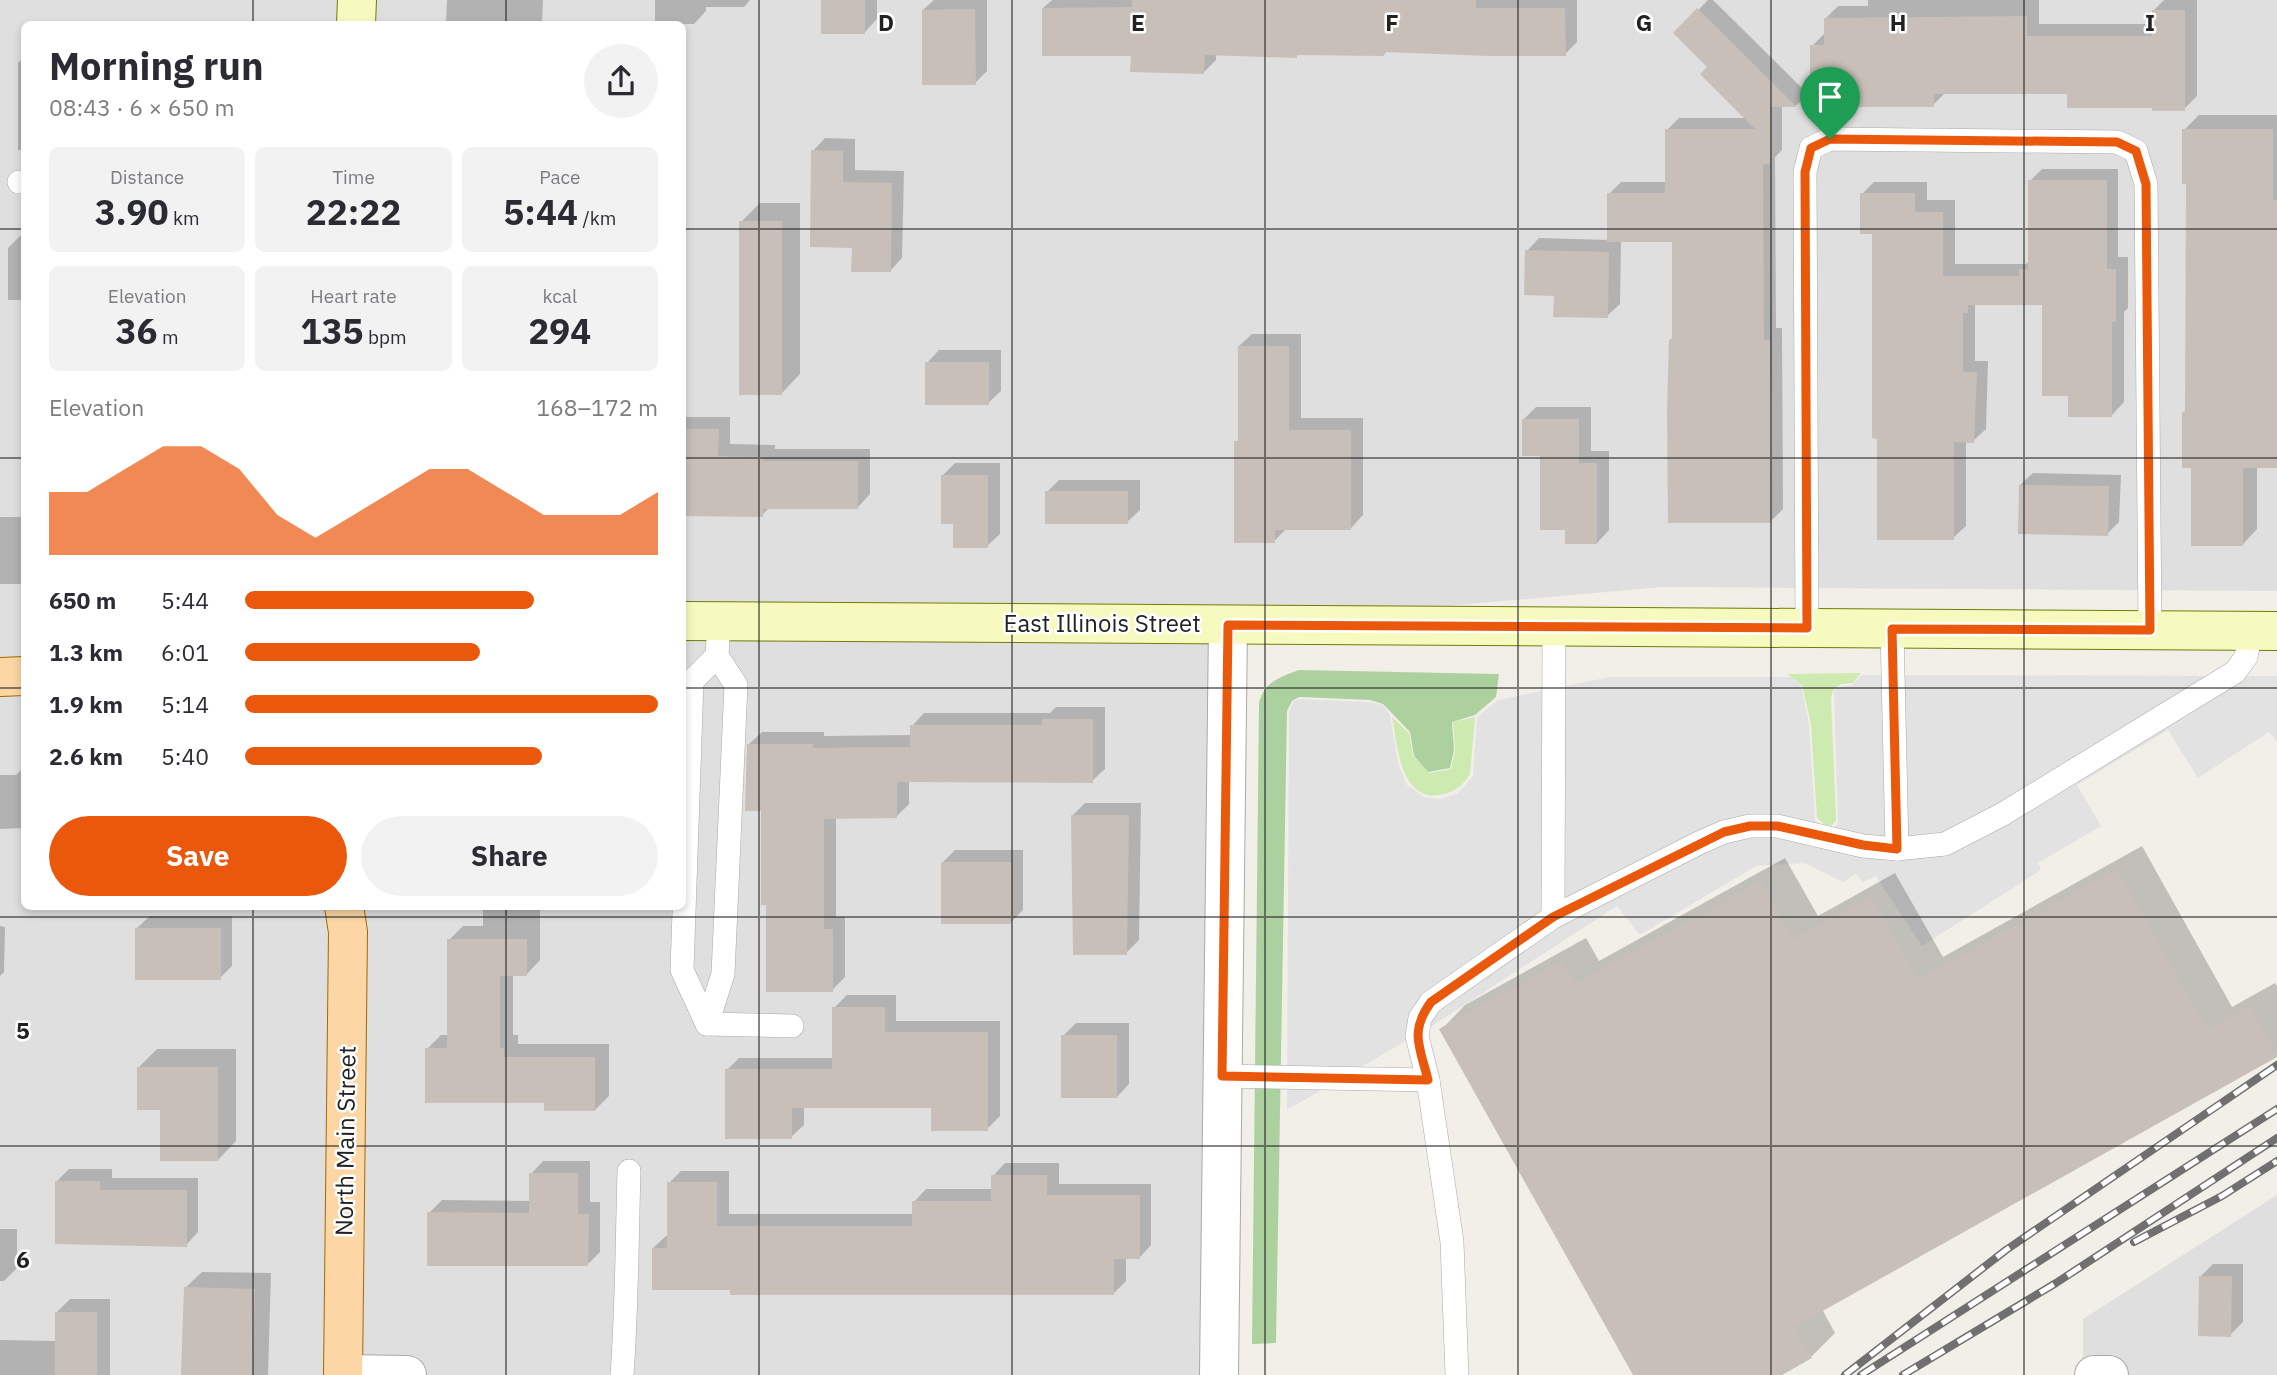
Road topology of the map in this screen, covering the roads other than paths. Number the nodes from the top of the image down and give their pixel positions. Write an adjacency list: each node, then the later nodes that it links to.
1 (357, 0): 2 (street)
2 (356, 21)
3 (1228, 625): 4 (street, East Illinois Street); 9 (street, East Illinois Street); 19 (street)
4 (1554, 626): 5 (street, East Illinois Street); 16 (lane)
5 (1807, 628): 6 (street, East Illinois Street); 7 (lane)
6 (1892, 629): 7 (street, East Illinois Street); 12 (lane)
7 (2150, 630): 8 (street, East Illinois Street)
8 (2264, 631): 12 (lane)
9 (706, 633): 13 (lane); 17 (lane)
10 (21, 676): 11 (main road)
11 (0, 677)
12 (1897, 849): 16 (lane)
13 (686, 854)
14 (345, 910): 22 (main road, North Main Street)
15 (684, 910): 17 (lane)
16 (1553, 917): 20 (lane)
17 (707, 1024): 18 (lane)
18 (792, 1026)
19 (1222, 1076): 20 (lane); 25 (street)
20 (1428, 1080): 26 (lane)
21 (629, 1171): 24 (lane)
22 (343, 1375): 23 (street)
23 (407, 1375)
24 (622, 1375)
25 (1219, 1375)
26 (1457, 1375)
27 (2094, 1375): 28 (street)
28 (2109, 1375)

